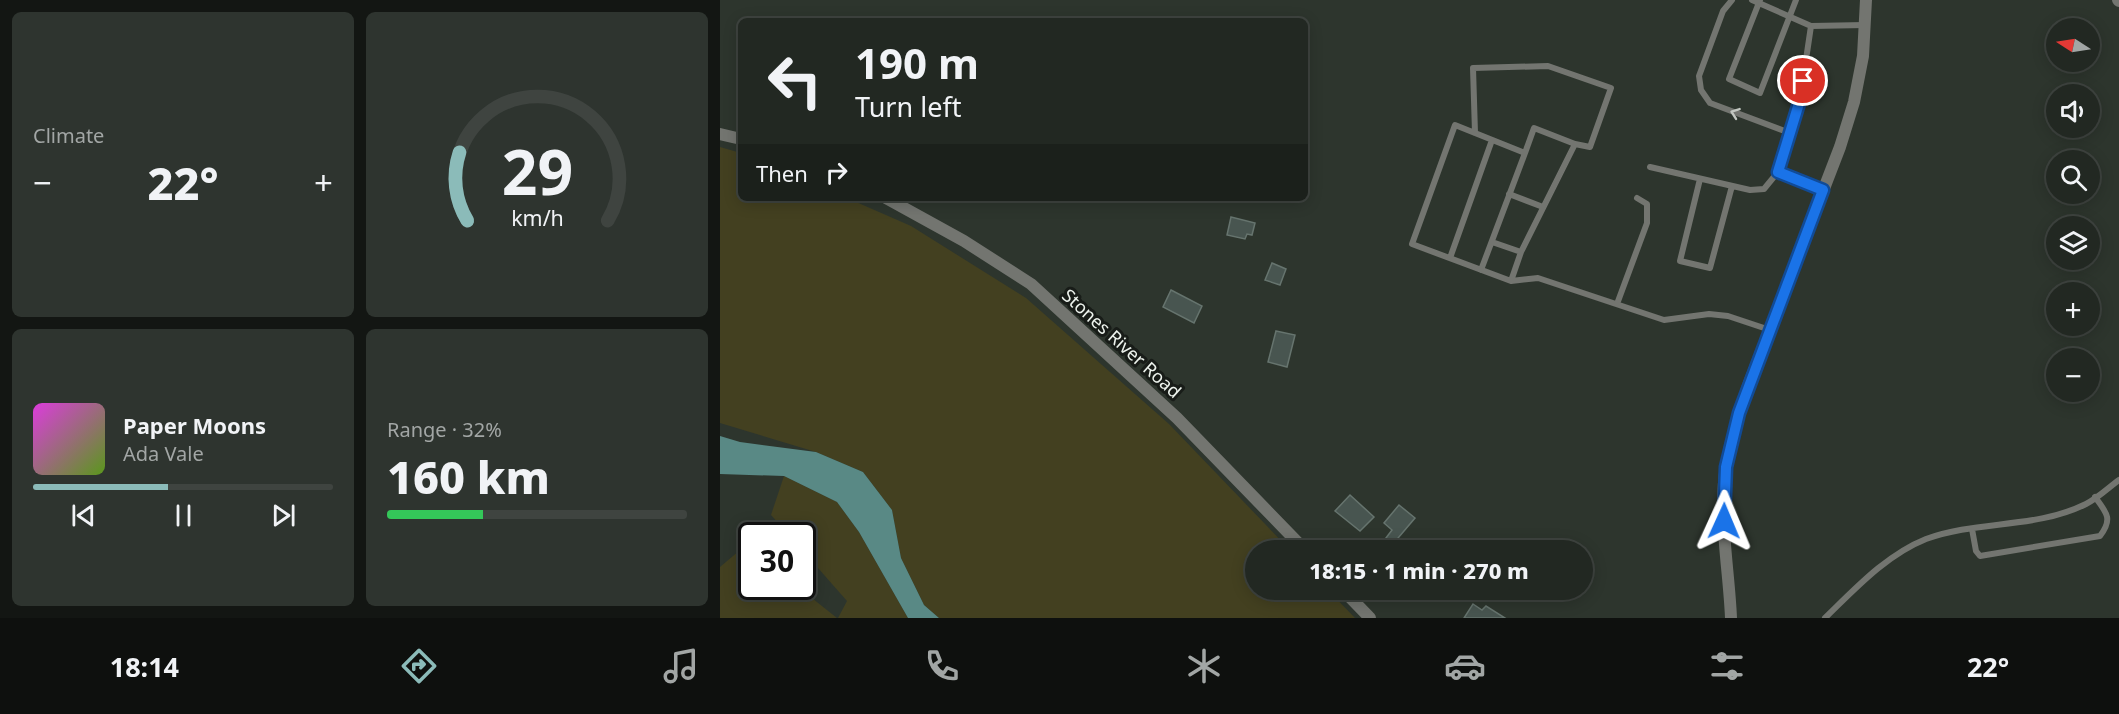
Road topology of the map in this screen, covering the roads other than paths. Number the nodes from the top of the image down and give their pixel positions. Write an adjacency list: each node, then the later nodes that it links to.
1 (1732, 0): 9 (lane, one-way to 1)
2 (1796, 0): 5 (lane)
3 (1866, 0): 6 (street)
4 (1757, 1): 5 (lane); 5 (lane)
5 (1789, 16): 7 (lane)
6 (1865, 25): 7 (lane); 19 (street)
7 (1811, 26): 9 (lane)
8 (1475, 133): 12 (lane); 13 (lane); 26 (lane)
9 (1790, 133): 16 (lane)
10 (720, 134): 11 (street)
11 (738, 139)
12 (1492, 140): 14 (lane); 26 (lane)
13 (1575, 144): 14 (lane); 23 (lane)
14 (1525, 153): 20 (lane)
15 (1650, 167): 17 (lane)
16 (1778, 172): 18 (lane); 19 (lane)
17 (1700, 178): 18 (lane); 18 (lane)
18 (1731, 186)
19 (1823, 190): 30 (street)
20 (1509, 194): 23 (lane); 24 (lane)
21 (1637, 198): 29 (lane)
22 (891, 201): 34 (street, Stones River Road)
23 (1543, 207): 25 (lane)
24 (1492, 242): 25 (lane); 27 (lane)
25 (1521, 252): 28 (lane)
26 (1450, 258): 27 (lane)
27 (1481, 270): 28 (lane)
28 (1511, 281): 29 (lane)
29 (1617, 304): 30 (lane)
30 (1771, 330): 37 (street)
31 (2119, 480): 32 (lane)
32 (2096, 497): 33 (lane); 33 (lane)
33 (1972, 529): 38 (lane)
34 (1295, 540)
35 (1353, 600): 36 (street)
36 (1370, 618)
37 (1731, 618)
38 (1825, 618)

